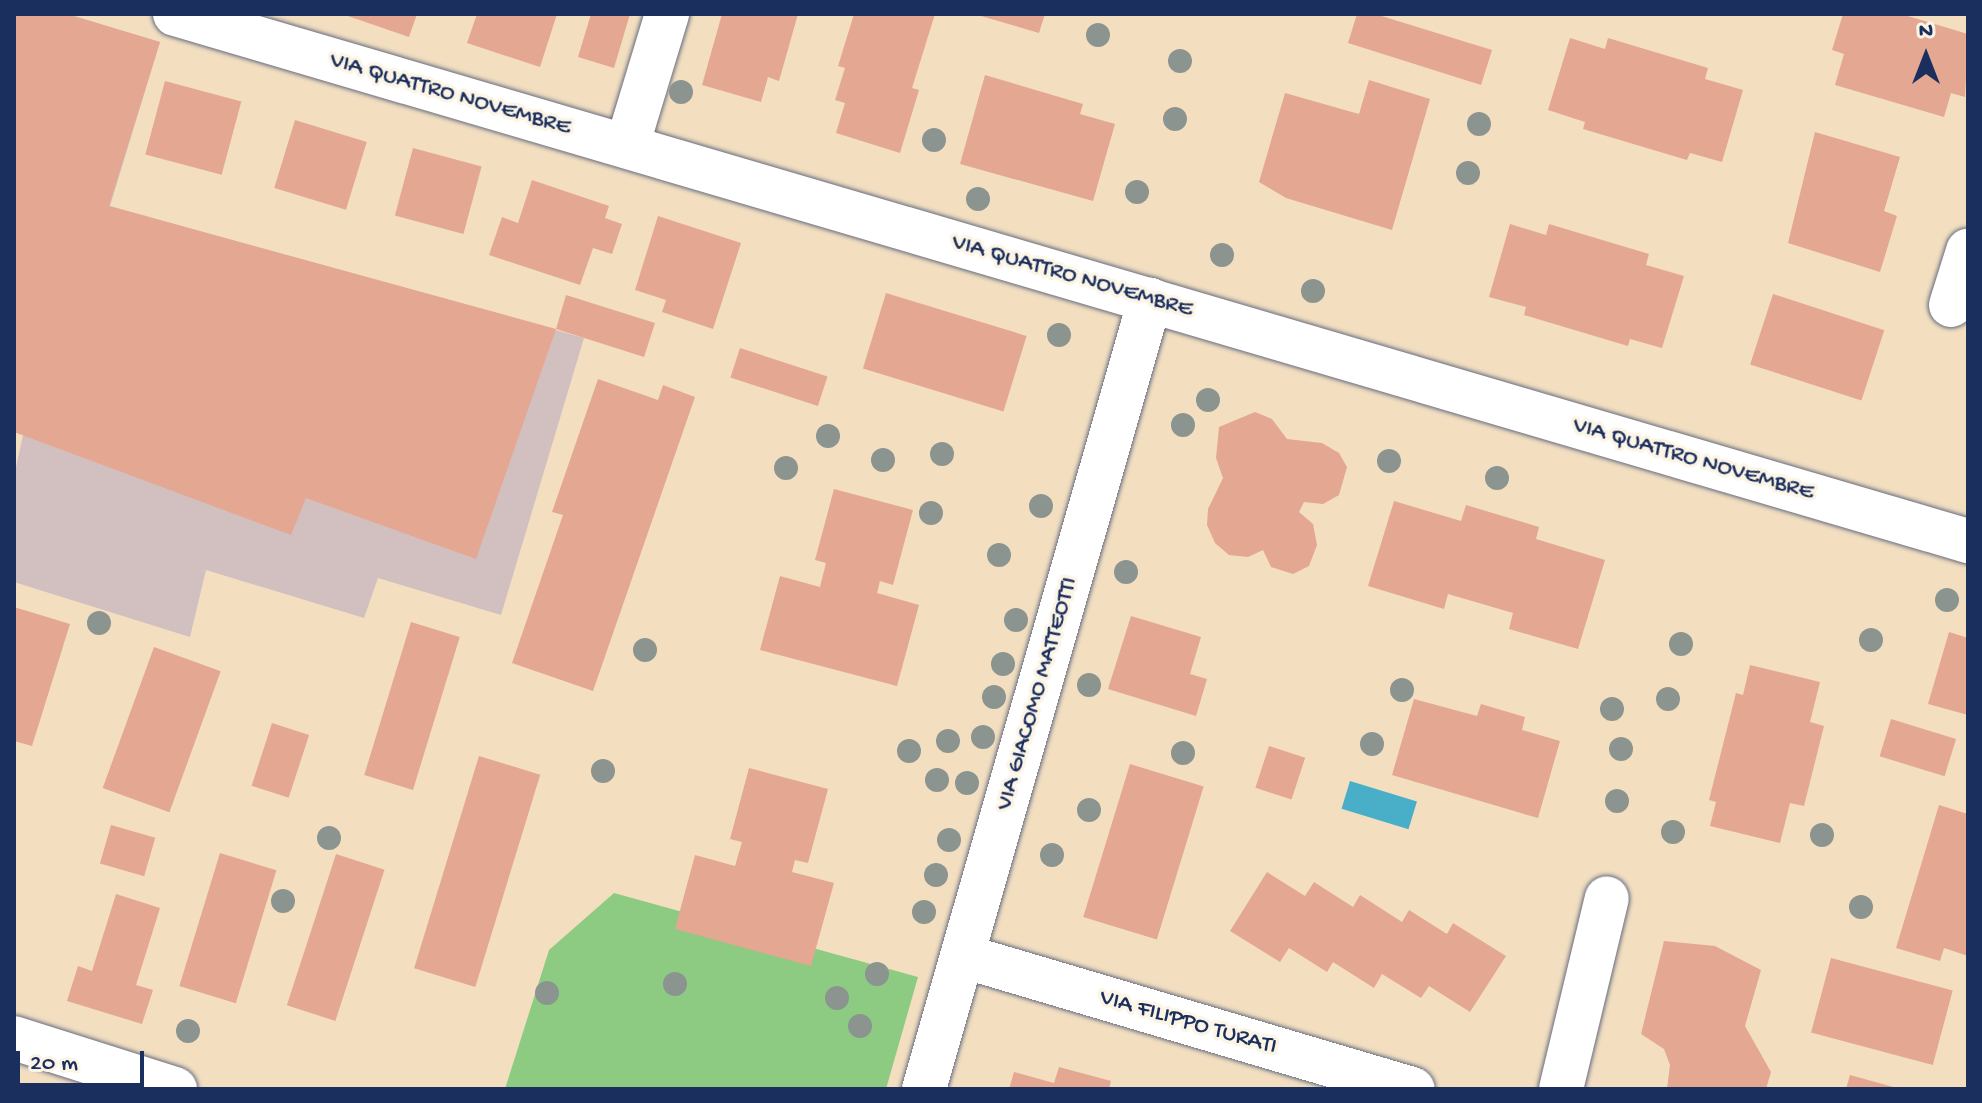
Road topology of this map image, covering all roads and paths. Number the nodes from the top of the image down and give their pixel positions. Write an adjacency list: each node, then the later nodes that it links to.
1 (175, 14): 3 (street, VIA QUATTRO NOVEMBRE)
2 (667, 14): 3 (street)
3 (627, 146): 5 (street, VIA QUATTRO NOVEMBRE)
4 (1968, 251): 6 (street)
5 (1150, 300): 7 (street, VIA QUATTRO NOVEMBRE); 9 (street, VIA GIACOMO MATTEOTTI)
6 (1951, 305)
7 (1968, 541)
8 (1607, 898): 14 (street)
9 (963, 956): 12 (street, VIA GIACOMO MATTEOTTI); 13 (street, VIA FILIPPO TURATI)
10 (14, 1038): 11 (street)
11 (175, 1089)
12 (924, 1089)
13 (1413, 1089)
14 (1561, 1089)

